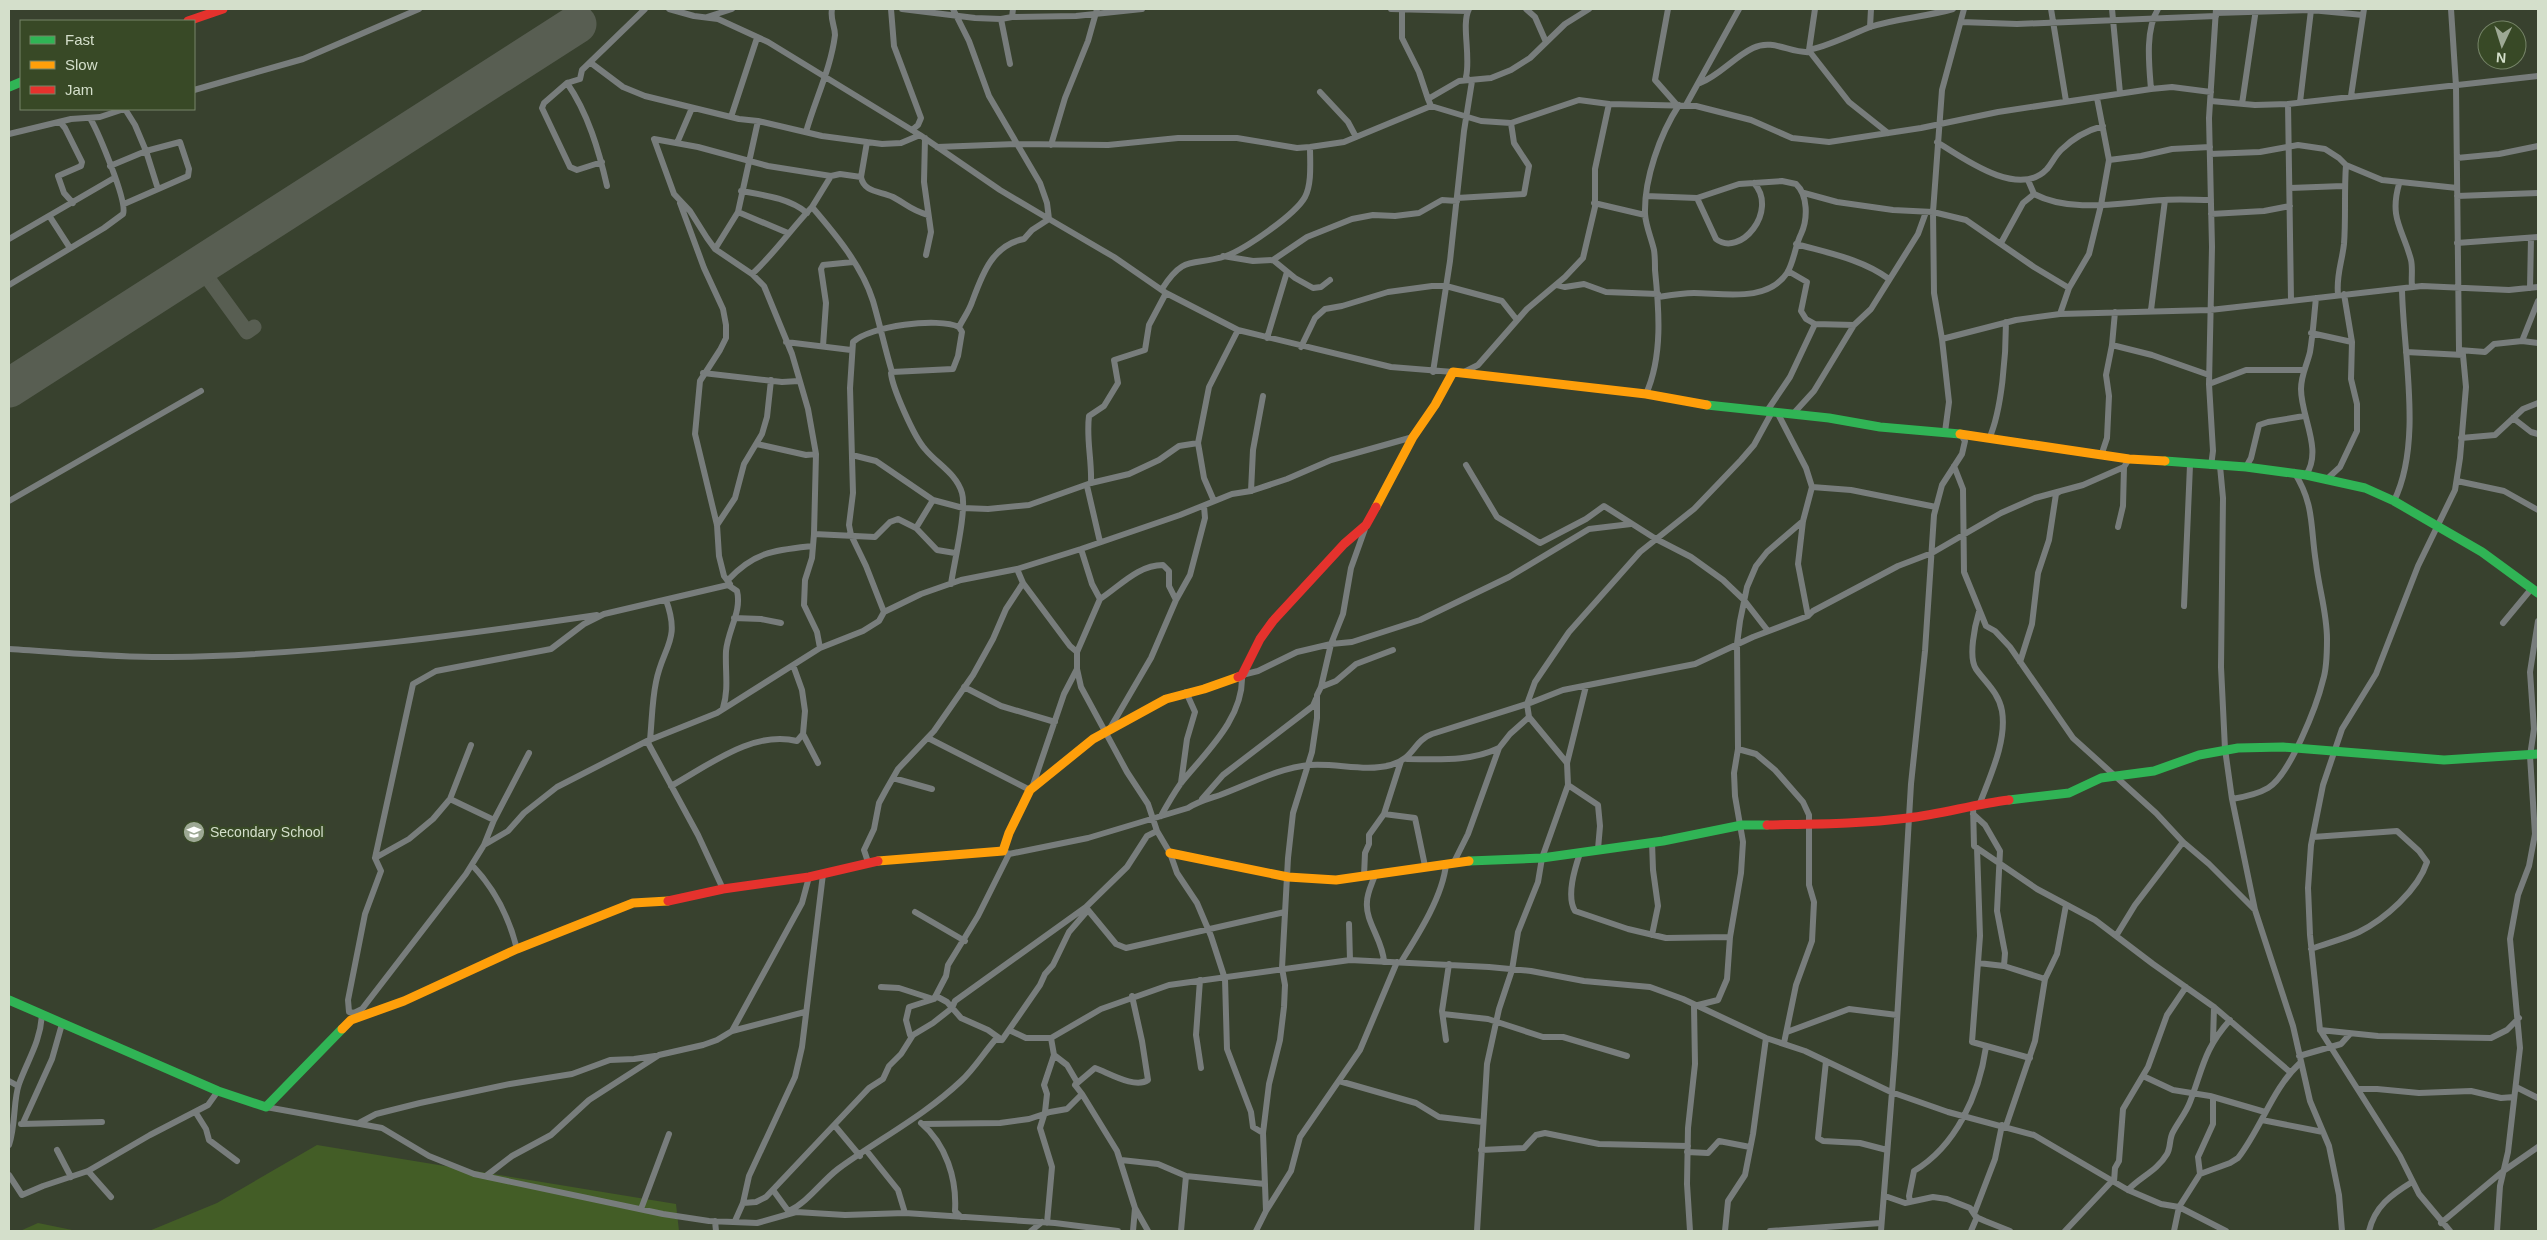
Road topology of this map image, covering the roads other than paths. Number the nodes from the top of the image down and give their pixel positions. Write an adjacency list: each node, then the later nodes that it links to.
1 (223, 9): 37 (main road)
2 (419, 9): 54 (street)
3 (645, 9): 45 (street)
4 (670, 9): 34 (street)
5 (732, 9): 34 (street)
6 (832, 9): 48 (street)
7 (891, 9): 79 (street)
8 (902, 9): 32 (street)
9 (953, 9): 32 (street)
10 (1013, 9): 33 (street)
11 (1142, 9): 29 (street)
12 (1391, 9): 13 (street)
13 (1402, 9): 26 (street); 63 (street)
14 (1526, 9): 43 (street)
15 (1590, 9): 43 (street)
16 (1668, 9): 67 (street)
17 (1738, 9): 50 (street)
18 (1815, 9): 44 (street)
19 (1870, 9): 41 (street)
20 (1953, 9): 41 (street)
21 (1964, 9): 39 (street)
22 (2052, 9): 40 (street)
23 (2112, 9): 38 (street)
24 (2158, 9): 35 (street)
25 (2451, 9): 52 (street)
26 (1468, 10): 49 (street)
27 (2256, 10): 28 (street); 30 (street); 65 (street)
28 (2312, 10): 31 (street); 62 (street)
29 (1096, 11): 33 (street); 89 (street)
30 (2216, 12): 35 (street); 56 (street)
31 (2364, 12): 58 (street)
32 (956, 16): 36 (street); 88 (street)
33 (1012, 17): 36 (street)
34 (704, 18): 42 (street)
35 (2152, 18): 38 (street); 53 (street)
36 (1001, 19): 46 (street)
37 (191, 20)
38 (2113, 20): 40 (street); 57 (street)
39 (1961, 22): 40 (street); 77 (street)
40 (2054, 22): 60 (street)
41 (1870, 28): 44 (street)
42 (757, 38): 48 (street); 71 (street)
43 (1546, 42): 49 (street)
44 (1810, 51): 50 (street); 81 (street)
45 (591, 63): 51 (street); 68 (street)
46 (1010, 64)
47 (2538, 76): 52 (street)
48 (825, 77): 79 (street); 80 (street)
49 (1470, 81): 63 (street); 72 (street)
50 (1700, 82): 67 (street)
51 (567, 83): 99 (street); 99 (street)
52 (2456, 86): 58 (street); 96 (street)
53 (2151, 89): 56 (street); 57 (street)
54 (195, 90)
55 (1320, 92): 84 (street)
56 (2211, 92): 61 (street)
57 (2120, 93): 59 (street)
58 (2351, 96): 62 (street)
59 (2097, 98): 60 (street); 78 (street)
60 (2066, 101): 77 (street)
61 (2211, 101): 65 (street); 94 (street)
62 (2300, 102): 66 (street)
63 (1430, 103): 72 (street); 84 (street)
64 (1609, 104): 67 (street); 76 (street); 125 (street)
65 (2242, 104): 66 (street)
66 (2288, 104): 90 (street)
67 (1681, 105): 81 (street); 117 (street)
68 (692, 108): 71 (street); 87 (street)
69 (121, 110): 73 (street)
70 (126, 110): 95 (street)
71 (731, 117): 74 (street)
72 (1467, 117): 76 (street); 120 (street)
73 (90, 118): 75 (street); 100 (street)
74 (758, 121): 80 (street); 98 (street)
75 (60, 122): 82 (street); 124 (street)
76 (1511, 123): 120 (street)
77 (1938, 125): 81 (street); 86 (street)
78 (2103, 126): 97 (street); 105 (street)
79 (912, 130): 83 (street)
80 (806, 132): 85 (street)
81 (1888, 132)
82 (9, 134)
83 (922, 136): 85 (street); 92 (street); 135 (street)
84 (1356, 137): 93 (street)
85 (866, 142): 103 (street)
86 (1937, 142): 105 (street); 132 (street)
87 (677, 143): 98 (street); 123 (street)
88 (1016, 144): 89 (street); 92 (street); 138 (street)
89 (1051, 145): 93 (street)
90 (2289, 145): 94 (street); 101 (street); 110 (street)
91 (2538, 146): 96 (street)
92 (937, 147): 138 (street)
93 (1310, 148): 149 (street)
94 (2210, 150): 97 (street); 122 (street)
95 (146, 151): 100 (street); 112 (street); 112 (street)
96 (2456, 158): 111 (street)
97 (2108, 160): 127 (street)
98 (748, 161): 102 (street); 113 (street)
99 (602, 162): 108 (street)
100 (110, 166): 104 (street)
101 (2346, 166): 107 (street); 109 (street)
102 (831, 176): 103 (street); 129 (street)
103 (861, 177): 135 (street)
104 (114, 178): 124 (street); 126 (street)
105 (2028, 180): 116 (street)
106 (1754, 184): 114 (street); 119 (street); 119 (street)
107 (2400, 184): 111 (street); 160 (street)
108 (607, 186)
109 (2343, 186): 110 (street); 167 (street)
110 (2290, 188): 128 (street)
111 (2457, 188): 118 (street)
112 (158, 189): 126 (street)
113 (741, 191): 130 (street); 133 (street)
114 (1804, 193): 131 (street); 145 (street)
115 (2538, 193): 118 (street)
116 (2034, 194): 127 (street); 143 (street)
117 (1646, 196): 119 (street); 136 (street)
118 (2457, 196): 144 (street)
119 (1696, 198)
120 (1457, 199): 150 (street); 159 (street)
121 (2165, 200): 122 (street); 127 (street); 172 (street)
122 (2211, 200): 134 (street)
123 (680, 201): 147 (street); 201 (street)
124 (73, 203): 137 (street)
125 (1594, 203): 136 (street); 158 (street)
126 (124, 204): 146 (street)
127 (2101, 205): 163 (street)
128 (2290, 206): 134 (street); 170 (street)
129 (812, 207): 133 (street); 151 (street)
130 (738, 212): 139 (street); 147 (street)
131 (1926, 212): 132 (street); 155 (street)
132 (1933, 212): 143 (street); 185 (street)
133 (807, 213): 139 (street)
134 (2211, 214): 173 (street)
135 (928, 215): 148 (street)
136 (1645, 215): 168 (street)
137 (50, 216): 142 (street); 146 (street)
138 (1049, 219): 166 (street); 180 (street)
139 (788, 233): 154 (street)
140 (2538, 237): 141 (street)
141 (2531, 238): 144 (street); 164 (street)
142 (9, 239)
143 (2002, 243): 163 (street)
144 (2457, 243): 161 (street)
145 (1796, 244): 152 (street); 155 (street)
146 (70, 248): 157 (street)
147 (715, 249): 154 (street)
148 (926, 255)
149 (1224, 256): 150 (street); 166 (street)
150 (1273, 260): 153 (street)
151 (853, 262): 181 (street); 191 (street)
152 (1788, 271): 168 (street); 178 (street)
153 (1287, 272): 156 (street); 184 (street)
154 (752, 274): 187 (street)
155 (1889, 279): 179 (street)
156 (1330, 280)
157 (9, 285)
158 (1556, 285): 168 (street); 176 (street)
159 (1446, 286): 176 (street); 192 (street); 198 (street)
160 (2412, 287): 161 (street); 165 (street)
161 (2459, 287): 164 (street); 195 (street)
162 (2538, 287): 164 (street)
163 (2069, 288): 175 (street)
164 (2530, 288)
165 (2402, 289): 167 (street); 194 (street)
166 (1164, 291): 182 (street); 235 (street)
167 (2341, 294): 169 (street); 188 (street)
168 (1659, 296): 207 (street)
169 (2316, 298): 170 (street); 183 (street)
170 (2291, 300): 173 (street)
171 (2538, 301): 186 (street)
172 (2151, 310): 173 (street); 174 (street)
173 (2210, 310): 202 (street)
174 (2115, 312): 175 (street); 190 (street)
175 (2060, 314): 177 (street)
176 (1517, 320): 200 (street)
177 (2006, 322): 185 (street); 219 (street)
178 (1815, 324): 179 (street); 210 (street)
179 (1854, 325): 211 (street)
180 (958, 327): 181 (street); 197 (street)
181 (879, 330): 193 (street); 197 (street)
182 (1238, 330): 184 (street); 220 (street)
183 (2311, 333): 188 (street); 196 (street)
184 (1267, 338): 192 (street)
185 (1942, 339): 214 (street)
186 (2522, 341): 189 (street); 195 (street)
187 (786, 342): 191 (street); 204 (street)
188 (2352, 342): 233 (street)
189 (2538, 343)
190 (2112, 345): 202 (street); 224 (street)
191 (823, 346): 193 (street)
192 (1301, 347): 198 (street)
193 (851, 350): 223 (street)
194 (2406, 352): 195 (street); 240 (street)
195 (2461, 353): 218 (street)
196 (2304, 370): 205 (street); 212 (street)
197 (892, 372): 245 (street)
198 (1433, 372): 199 (street)
199 (1453, 372): 200 (main road); 217 (main road)
200 (1464, 372): 207 (main road)
201 (703, 373): 203 (street); 249 (street)
202 (2210, 375): 205 (street)
203 (771, 380): 204 (street); 221 (street)
204 (800, 381): 222 (street)
205 (2209, 384): 229 (street)
206 (201, 391): 241 (street)
207 (1646, 394): 210 (main road)
208 (1263, 396): 237 (street)
209 (2538, 404): 213 (street)
210 (1772, 412): 211 (main road); 236 (street); 257 (street)
211 (1793, 414): 214 (main road)
212 (2304, 416): 230 (street); 232 (street)
213 (2513, 418): 215 (street); 218 (street)
214 (1945, 432): 216 (main road)
215 (2538, 434)
216 (1961, 435): 219 (main road); 228 (street)
217 (1413, 437): 237 (street); 250 (main road)
218 (2462, 438): 234 (street)
219 (1989, 439): 224 (main road)
220 (1198, 443): 235 (street); 242 (street)
221 (757, 444): 222 (street); 249 (street)
222 (816, 454): 254 (street)
223 (852, 455): 239 (street); 255 (street)
224 (2101, 456): 225 (main road)
225 (2126, 463): 227 (main road); 238 (street); 252 (street)
226 (1466, 465): 248 (street)
227 (2190, 465): 229 (main road); 272 (street)
228 (1954, 466): 244 (street); 256 (street)
229 (2215, 466): 230 (main road); 309 (street)
230 (2246, 467): 231 (main road)
231 (2294, 472): 232 (main road); 307 (street)
232 (2306, 475): 233 (main road)
233 (2327, 479): 240 (main road)
234 (2457, 481): 246 (street); 251 (street)
235 (1089, 484): 245 (street); 258 (street)
236 (1812, 487): 244 (street); 247 (street)
237 (1251, 491): 242 (street)
238 (2060, 491): 256 (street); 288 (street)
239 (933, 500): 245 (street); 253 (street)
240 (2394, 500): 251 (main road)
241 (9, 501)
242 (1214, 501): 243 (street)
243 (1204, 506): 258 (street); 270 (street)
244 (1936, 507): 262 (street)
245 (962, 508): 261 (street)
246 (2538, 510)
247 (1803, 521): 271 (street); 276 (street)
248 (1630, 524): 257 (street); 282 (street)
249 (717, 525): 264 (street)
250 (1366, 525): 282 (street); 291 (main road)
251 (2437, 526): 267 (main road); 310 (street)
252 (2118, 527)
253 (916, 528): 255 (street); 261 (street)
254 (814, 534): 255 (street); 259 (street)
255 (851, 535): 274 (street)
256 (1962, 537): 262 (street); 273 (street)
257 (1656, 540): 271 (street); 297 (street)
258 (1100, 542): 260 (street)
259 (813, 546): 264 (street); 284 (street)
260 (1081, 549): 263 (street); 268 (street)
261 (955, 552): 266 (street)
262 (1932, 553): 276 (street); 331 (street)
263 (1017, 569): 265 (street); 266 (street)
264 (728, 582): 269 (street); 277 (street)
265 (1023, 583): 287 (street); 293 (street)
266 (951, 584): 274 (street)
267 (2535, 590): 280 (street)
268 (1100, 599): 270 (street); 287 (street)
269 (666, 600): 275 (street); 304 (street)
270 (1176, 600): 302 (street)
271 (1744, 600): 281 (street); 283 (street)
272 (2184, 606)
273 (1979, 611): 288 (street); 327 (street)
274 (884, 612): 284 (street)
275 (604, 614): 285 (street); 345 (street)
276 (1808, 616): 281 (street)
277 (734, 618): 279 (street); 298 (street)
278 (2538, 620): 312 (street)
279 (781, 623)
280 (2503, 624)
281 (1768, 631): 283 (street)
282 (1331, 644): 291 (street); 294 (street)
283 (1737, 644): 292 (street); 308 (street)
284 (820, 648): 289 (street)
285 (9, 649)
286 (1393, 650): 294 (street)
287 (1077, 652): 290 (street)
288 (2020, 662): 317 (street)
289 (793, 665): 298 (street); 301 (street)
290 (1077, 669): 300 (street); 302 (street)
291 (1242, 675): 295 (main road); 319 (street)
292 (1586, 686): 297 (street); 315 (street)
293 (964, 687): 300 (street); 303 (street)
294 (1321, 687): 296 (street)
295 (1186, 692): 302 (main road); 319 (street)
296 (1317, 695): 316 (street); 326 (street)
297 (1527, 704): 299 (street); 313 (street)
298 (723, 708): 304 (street)
299 (1529, 717): 306 (street); 315 (street)
300 (1055, 722): 323 (street)
301 (804, 734): 314 (street); 321 (street)
302 (1106, 734): 323 (main road); 330 (street)
303 (928, 738): 318 (street); 323 (street)
304 (648, 740): 321 (street); 339 (street)
305 (471, 745): 324 (street)
306 (1499, 748): 313 (street); 348 (street)
307 (2296, 748): 309 (main road); 310 (main road); 325 (street)
308 (1738, 749): 333 (street); 334 (street)
309 (2225, 749): 317 (main road); 325 (street)
310 (2334, 752): 312 (main road); 336 (street)
311 (529, 753): 332 (street)
312 (2534, 755): 395 (street)
313 (1404, 760): 316 (street); 328 (street)
314 (818, 763)
315 (1567, 763): 320 (street)
316 (1309, 766): 326 (street); 356 (street)
317 (2113, 776): 327 (main road); 338 (street)
318 (893, 778): 322 (street); 347 (street)
319 (1181, 784): 329 (street)
320 (1568, 785): 341 (street); 346 (street)
321 (671, 786): 357 (street)
322 (932, 789)
323 (1031, 789): 342 (main road)
324 (450, 798): 332 (street); 345 (street)
325 (2232, 799): 360 (street)
326 (1202, 800): 329 (street)
327 (1975, 808): 331 (main road); 340 (street); 349 (street)
328 (1384, 814): 351 (street); 354 (street)
329 (1161, 816): 330 (street)
330 (1153, 818): 335 (street); 342 (street)
331 (1909, 818): 334 (main road); 393 (street)
332 (494, 820): 339 (street)
333 (1742, 825): 334 (main road); 337 (main road); 367 (street)
334 (1810, 825): 402 (street)
335 (1157, 832): 343 (street); 359 (street)
336 (2313, 837): 370 (street); 370 (street)
337 (1652, 842): 341 (main road); 365 (street)
338 (2183, 842): 360 (street); 366 (street)
339 (484, 845): 350 (street)
340 (1977, 848): 349 (street); 374 (street)
341 (1598, 849): 344 (main road)
342 (1006, 852): 347 (main road); 368 (street)
343 (1170, 852): 356 (main road); 364 (street)
344 (1580, 853): 346 (main road); 365 (street)
345 (375, 858): 394 (street)
346 (1542, 858): 348 (main road); 378 (street)
347 (868, 862): 352 (main road)
348 (1450, 863): 351 (main road); 373 (street)
349 (1999, 863): 358 (street); 376 (street)
350 (472, 865): 369 (street); 394 (street)
351 (1425, 866): 353 (main road)
352 (823, 874): 355 (main road); 390 (street)
353 (1375, 875): 354 (main road); 372 (street)
354 (1364, 876): 356 (main road)
355 (809, 877): 357 (main road); 401 (street)
356 (1288, 877): 362 (street)
357 (723, 889): 369 (main road)
358 (2066, 905): 366 (street); 380 (street)
359 (1087, 908): 364 (street); 389 (street); 399 (street)
360 (2255, 910): 417 (street)
361 (915, 912): 368 (street)
362 (1285, 912): 364 (street); 377 (street)
363 (1349, 924): 371 (street)
364 (1208, 928): 379 (street)
365 (1652, 935): 367 (street)
366 (2116, 936): 383 (street)
367 (1730, 937): 387 (street)
368 (964, 941): 385 (street)
369 (517, 949): 394 (main road)
370 (2312, 949): 400 (street)
371 (1350, 960): 372 (street); 377 (street)
372 (1384, 962): 373 (street)
373 (1399, 962): 375 (street); 423 (street)
374 (1978, 963): 376 (street); 411 (street)
375 (1449, 964): 378 (street); 391 (street)
376 (2004, 966): 380 (street)
377 (1282, 968): 379 (street); 451 (street)
378 (1512, 970): 387 (street); 397 (street)
379 (1225, 979): 381 (street); 451 (street)
380 (2045, 979): 416 (street)
381 (1200, 980): 384 (street); 419 (street)
382 (881, 987): 385 (street)
383 (2186, 987): 388 (street); 421 (street)
384 (1132, 996): 405 (street); 424 (street)
385 (935, 998): 389 (street); 404 (street)
386 (9, 1000): 392 (main road)
387 (1694, 1006): 406 (street); 456 (street)
388 (2214, 1007): 396 (street); 409 (street)
389 (952, 1008): 404 (street); 407 (street)
390 (805, 1012): 401 (street); 479 (street)
391 (1443, 1014): 397 (street); 408 (street)
392 (42, 1015): 398 (main road); 425 (street)
393 (1897, 1016): 402 (street); 429 (street)
394 (353, 1017): 435 (main road)
395 (2519, 1018): 403 (street); 426 (street)
396 (2230, 1020): 409 (street); 420 (street)
397 (1496, 1021): 415 (street); 443 (street)
398 (62, 1024): 428 (main road); 444 (street)
399 (1009, 1030): 405 (street); 407 (street)
400 (2320, 1030): 403 (street); 412 (street)
401 (732, 1031): 414 (street)
402 (1787, 1032): 410 (street)
403 (2350, 1034): 412 (street)
404 (913, 1036): 447 (street)
405 (1051, 1038): 413 (street)
406 (1766, 1038): 410 (street); 454 (street)
407 (1002, 1040): 440 (street)
408 (1446, 1040)
409 (2212, 1041): 430 (street)
410 (1784, 1043): 418 (street)
411 (1986, 1047): 416 (street); 439 (street)
412 (2331, 1048): 417 (street); 427 (street)
413 (1054, 1054): 424 (street); 438 (street)
414 (659, 1055): 445 (street); 468 (street)
415 (1627, 1056)
416 (2030, 1058): 448 (street)
417 (2300, 1059): 420 (street); 450 (street)
418 (1826, 1061): 429 (street); 460 (street)
419 (1202, 1068)
420 (2290, 1072): 436 (street)
421 (2143, 1076): 430 (street); 471 (street)
422 (9, 1081): 425 (street)
423 (1339, 1081): 443 (street); 483 (street)
424 (1076, 1085): 431 (street)
425 (18, 1086): 449 (street)
426 (2516, 1087): 433 (street); 434 (street)
427 (2358, 1089): 433 (street); 472 (street)
428 (218, 1092): 435 (main road); 437 (street)
429 (1891, 1092): 439 (street); 460 (street)
430 (2193, 1093): 432 (street); 475 (street)
431 (1082, 1094): 438 (street); 462 (street)
432 (2213, 1097): 436 (street); 466 (street)
433 (2514, 1097): 465 (street)
434 (2538, 1098)
435 (266, 1107): 445 (street)
436 (2265, 1112): 441 (street)
437 (196, 1113): 463 (street); 464 (street)
438 (1043, 1116): 446 (street); 490 (street)
439 (1964, 1116): 448 (street); 478 (street)
440 (915, 1119): 446 (street); 458 (street)
441 (2262, 1120): 450 (street); 466 (street)
442 (102, 1122): 444 (street)
443 (1482, 1122): 459 (street)
444 (23, 1123): 449 (street)
445 (359, 1123): 468 (street)
446 (923, 1124): 486 (street)
447 (835, 1126): 461 (street); 474 (street)
448 (2004, 1126): 471 (street); 487 (street)
449 (14, 1129): 453 (street)
450 (2323, 1132): 510 (street)
451 (1264, 1133): 473 (street)
452 (669, 1134): 482 (street)
453 (9, 1145)
454 (1750, 1147): 456 (street); 502 (street)
455 (2538, 1147): 465 (street)
456 (1688, 1149): 459 (street); 501 (street)
457 (57, 1150): 470 (street)
458 (866, 1150): 461 (street); 485 (street)
459 (1481, 1150): 500 (street)
460 (1886, 1150): 476 (street)
461 (860, 1156): 484 (street)
462 (1121, 1160): 469 (street); 481 (street)
463 (237, 1161)
464 (88, 1171): 470 (street); 477 (street)
465 (2502, 1172): 491 (street); 513 (street)
466 (2200, 1174): 480 (street)
467 (9, 1175): 470 (street)
468 (486, 1176): 482 (street)
469 (1186, 1176): 473 (street); 498 (street)
470 (72, 1177)
471 (2113, 1181): 475 (street); 507 (street)
472 (2412, 1182): 491 (street); 511 (street)
473 (1265, 1184): 483 (street)
474 (773, 1190): 479 (street); 484 (street)
475 (2128, 1190): 480 (street)
476 (1885, 1196): 478 (street); 492 (street)
477 (111, 1197)
478 (1910, 1202): 487 (street)
479 (743, 1203): 489 (street)
480 (2179, 1207): 508 (street); 509 (street)
481 (1135, 1208): 496 (street); 497 (street)
482 (641, 1209): 488 (street)
483 (1266, 1211): 499 (street)
484 (788, 1213): 485 (street); 489 (street)
485 (905, 1213): 486 (street)
486 (961, 1216): 490 (street)
487 (1976, 1216): 505 (street); 506 (street)
488 (715, 1221): 489 (street); 493 (street)
489 (735, 1221)
490 (1045, 1223): 494 (street); 495 (street)
491 (2442, 1223): 512 (street)
492 (1881, 1224): 503 (street); 504 (street)
493 (716, 1231)
494 (1031, 1231)
495 (1118, 1231)
496 (1132, 1231)
497 (1148, 1231)
498 (1182, 1231)
499 (1256, 1231)
500 (1477, 1231)
501 (1690, 1231)
502 (1725, 1231)
503 (1770, 1231)
504 (1881, 1231)
505 (1971, 1231)
506 (2010, 1231)
507 (2065, 1231)
508 (2174, 1231)
509 (2226, 1231)
510 (2342, 1231)
511 (2369, 1231)
512 (2450, 1231)
513 (2497, 1231)

